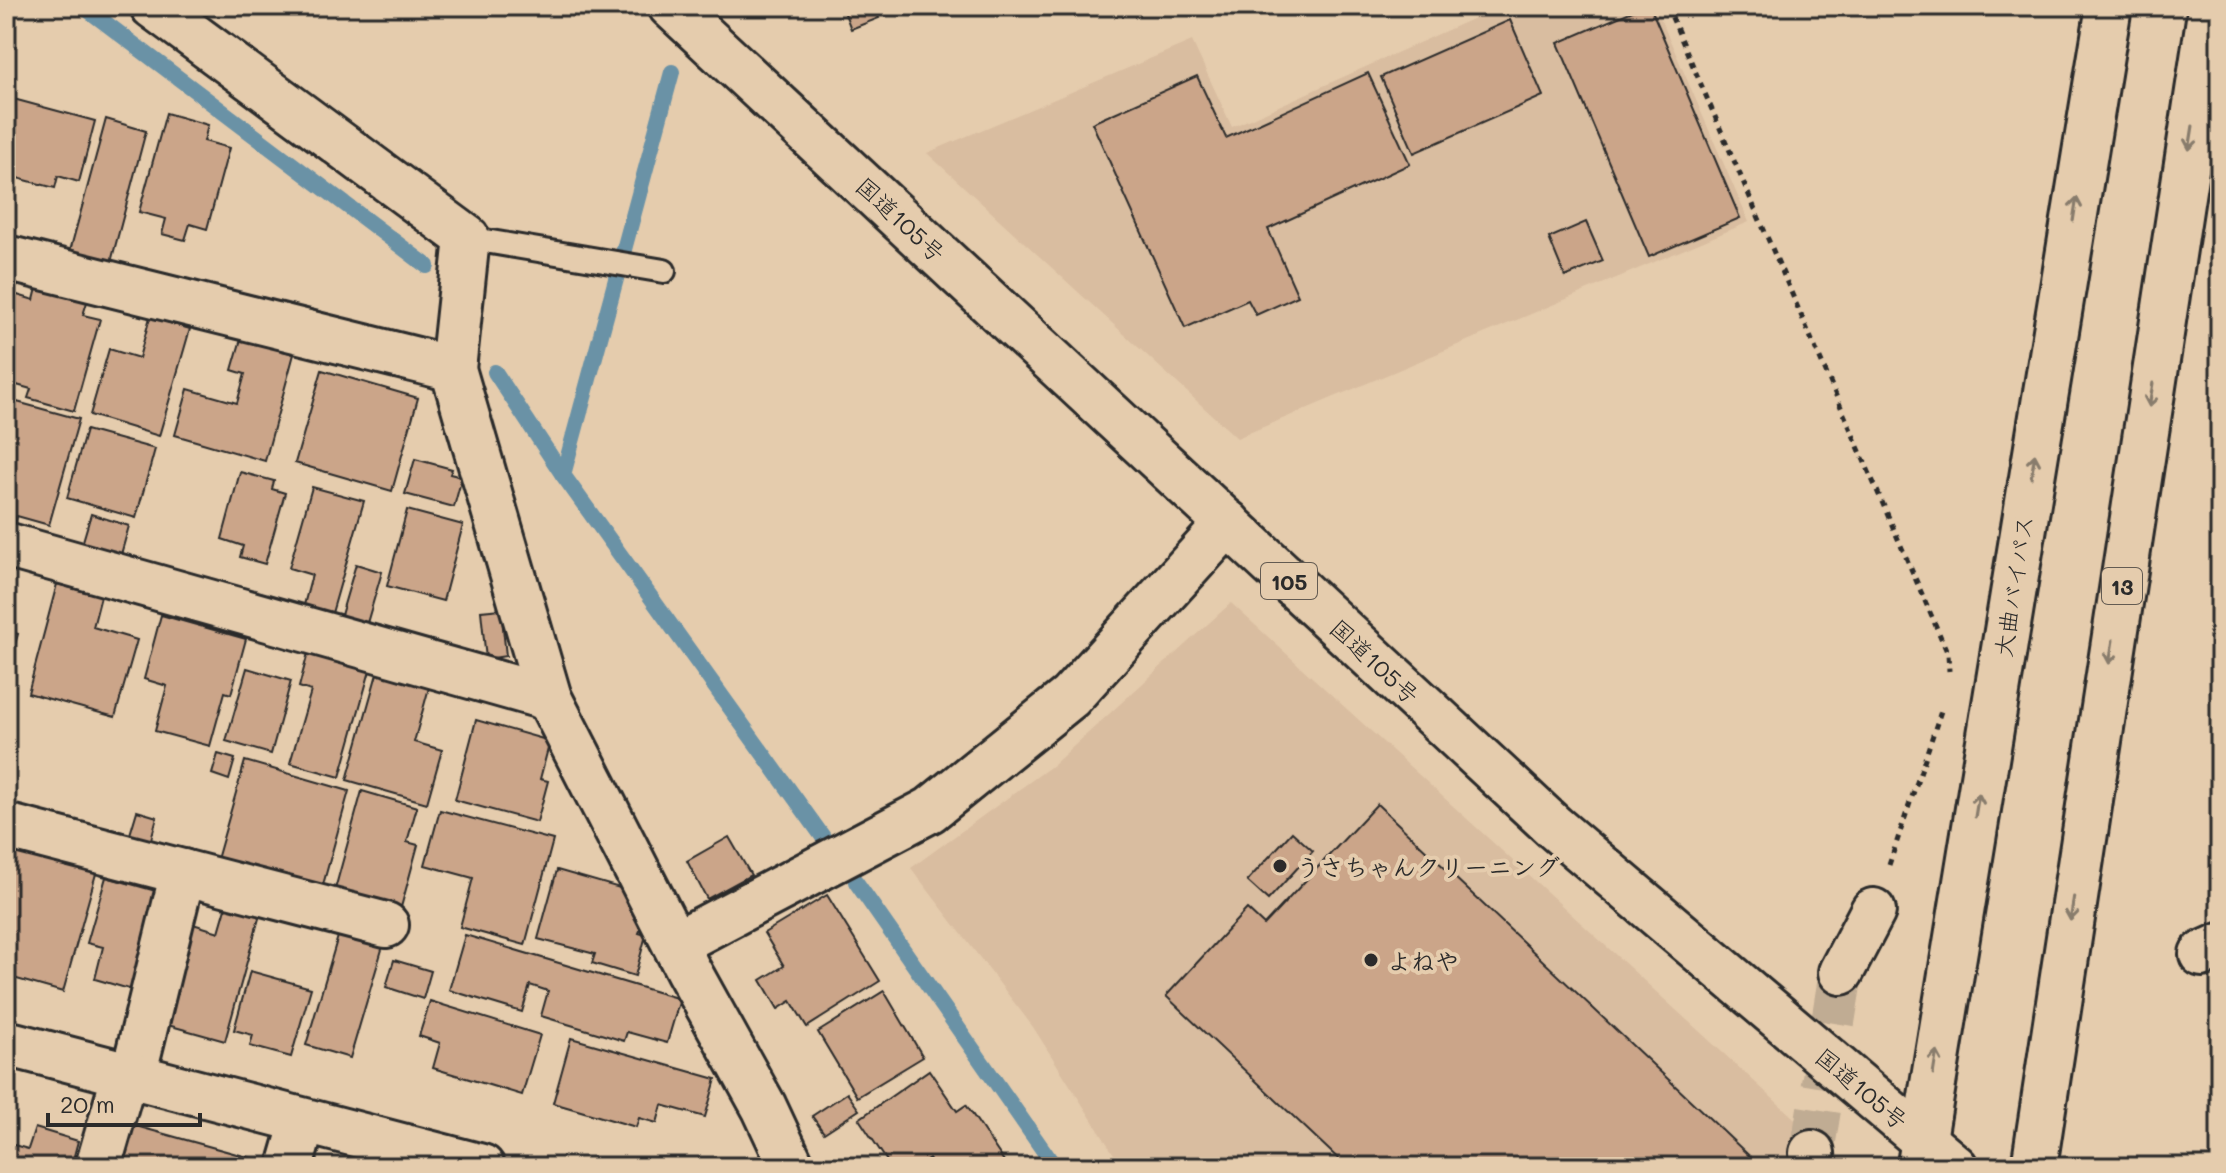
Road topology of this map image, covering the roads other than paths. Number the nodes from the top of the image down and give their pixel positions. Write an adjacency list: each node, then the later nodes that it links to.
1 (153, 6): 5 (main road)
2 (671, 6): 9 (main road, 国道105号 / 105)
3 (2109, 6): 21 (main road, 大曲バイパス, one-way to 3)
4 (2211, 6): 27 (main road, 13, one-way to 27)
5 (467, 238): 7 (lane); 8 (main road)
6 (6, 258): 8 (main road)
7 (664, 271)
8 (453, 369): 11 (main road)
9 (1228, 523): 16 (main road); 21 (main road, 国道105号 / 105)
10 (6, 545): 11 (main road)
11 (549, 698): 16 (main road)
12 (13, 828): 13 (main road)
13 (183, 872): 15 (main road); 19 (main road)
14 (1873, 911): 17 (main road)
15 (386, 925)
16 (675, 944): 25 (main road)
17 (1841, 972)
18 (6, 1043): 19 (main road)
19 (129, 1075): 20 (main road); 22 (main road)
20 (303, 1122): 23 (main road); 24 (main road)
21 (1921, 1153): 26 (main road, 国道105号 / 105)
22 (98, 1167)
23 (290, 1167)
24 (482, 1167)
25 (792, 1167)
26 (1955, 1167)
27 (2034, 1167)

